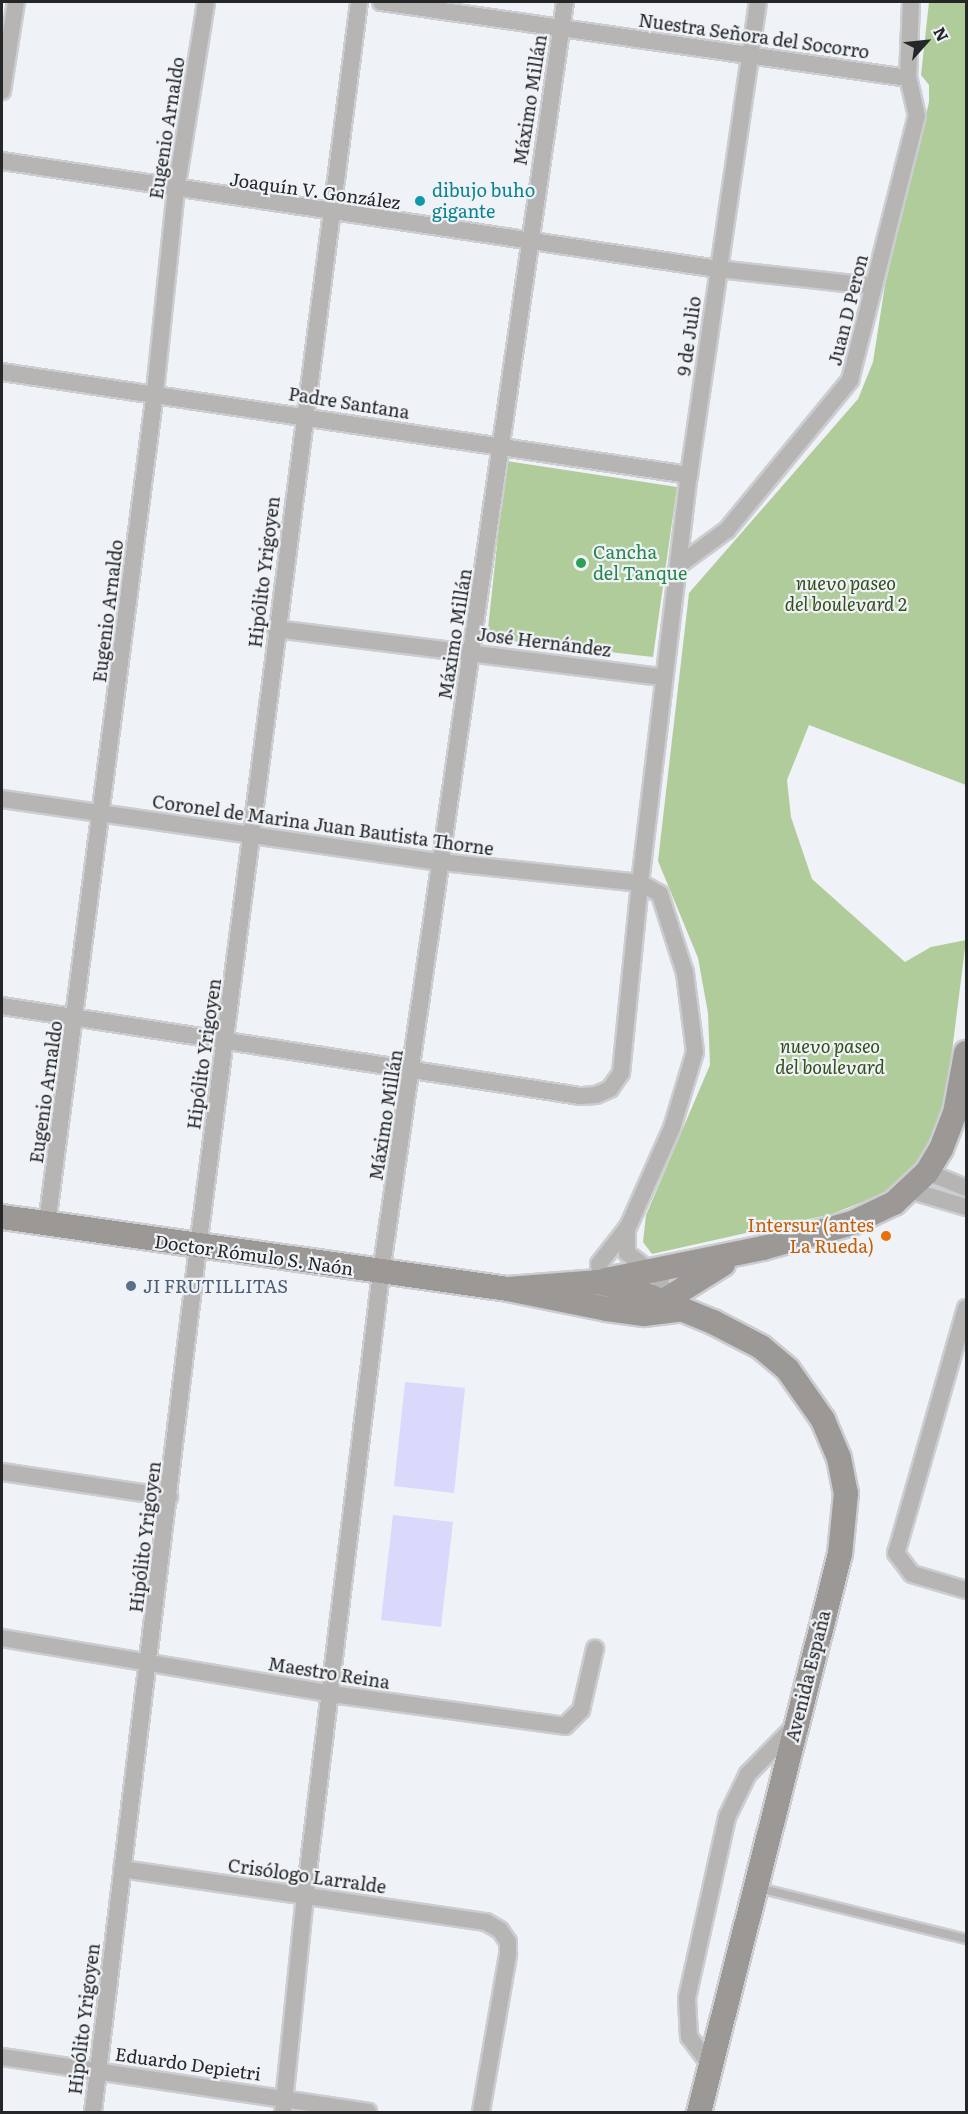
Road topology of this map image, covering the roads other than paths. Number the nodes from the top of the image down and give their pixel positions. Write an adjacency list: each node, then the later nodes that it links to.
1 (16, 2): 11 (street)
2 (206, 2): 13 (street, Eugenio Arnaldo)
3 (359, 2): 14 (street, Hipólito Yrigoyen)
4 (381, 2): 8 (street, Nuestra Señora del Socorro)
5 (565, 2): 8 (street, Máximo Millán)
6 (758, 2): 9 (street, 9 de Julio)
7 (911, 2): 10 (street, Juan D Peron)
8 (561, 27): 9 (street, Nuestra Señora del Socorro); 15 (street, Máximo Millán)
9 (750, 54): 10 (street, Nuestra Señora del Socorro); 16 (street, 9 de Julio)
10 (908, 78): 17 (street, Juan D Peron)
11 (2, 91)
12 (2, 161): 13 (street, Joaquín V. González)
13 (176, 190): 14 (street, Joaquín V. González); 19 (street, Eugenio Arnaldo)
14 (334, 213): 15 (street, Joaquín V. González); 20 (street, Hipólito Yrigoyen)
15 (528, 241): 16 (street, Joaquín V. González); 21 (street, Máximo Millán)
16 (718, 268): 17 (street, Joaquín V. González); 22 (street, 9 de Julio)
17 (873, 286): 23 (street, Juan D Peron)
18 (2, 372): 19 (street, Padre Santana)
19 (155, 392): 20 (street, Padre Santana); 28 (street, Eugenio Arnaldo)
20 (304, 415): 21 (street, Padre Santana); 24 (street, Hipólito Yrigoyen)
21 (503, 447): 22 (street, Padre Santana); 25 (street, Máximo Millán)
22 (689, 475): 23 (street, 9 de Julio)
23 (679, 565): 26 (street, 9 de Julio)
24 (276, 629): 25 (street, José Hernández); 29 (street, Hipólito Yrigoyen)
25 (472, 652): 26 (street, José Hernández); 30 (street, Máximo Millán)
26 (664, 677): 31 (street, 9 de Julio)
27 (2, 799): 28 (street, Coronel de Marina Juan Bautista Thorne)
28 (102, 813): 29 (street, Coronel de Marina Juan Bautista Thorne); 33 (street, Eugenio Arnaldo)
29 (253, 835): 30 (street, Coronel de Marina Juan Bautista Thorne); 34 (street, Hipólito Yrigoyen)
30 (441, 862): 31 (street, Coronel de Marina Juan Bautista Thorne); 36 (street, Máximo Millán)
31 (640, 883): 36 (street, 9 de Julio); 43 (street)
32 (2, 1006): 33 (street, 9 de Julio)
33 (76, 1017): 34 (street, 9 de Julio); 42 (street, Eugenio Arnaldo)
34 (226, 1039): 36 (street, 9 de Julio); 44 (street, Hipólito Yrigoyen)
35 (966, 1053): 37 (main road)
36 (413, 1067): 47 (street, Máximo Millán)
37 (927, 1172): 38 (street); 39 (main road)
38 (966, 1188)
39 (909, 1190): 40 (street); 45 (main road)
40 (966, 1207)
41 (2, 1217): 42 (main road, Doctor Rómulo S. Naón)
42 (47, 1224): 44 (main road, Doctor Rómulo S. Naón)
43 (628, 1227): 46 (street); 48 (street)
44 (198, 1247): 47 (main road, Doctor Rómulo S. Naón); 54 (street, Hipólito Yrigoyen)
45 (763, 1248): 46 (main road); 50 (main road)
46 (652, 1271): 48 (main road); 50 (street)
47 (381, 1273): 49 (main road, Doctor Rómulo S. Naón); 59 (street, Máximo Millán)
48 (600, 1282): 49 (main road, Doctor Rómulo S. Naón); 50 (main road, Doctor Rómulo S. Naón); 52 (street)
49 (508, 1289): 52 (main road, Doctor Rómulo S. Naón)
50 (672, 1303): 52 (main road, Doctor Rómulo S. Naón); 60 (main road, Avenida España)
51 (966, 1308): 55 (street)
52 (607, 1309)
53 (2, 1472): 54 (street)
54 (169, 1497): 58 (street, Hipólito Yrigoyen)
55 (966, 1590)
56 (2, 1638): 58 (street, Maestro Reina)
57 (595, 1649): 59 (street, Maestro Reina)
58 (150, 1663): 59 (street, Maestro Reina); 61 (street, Hipólito Yrigoyen)
59 (332, 1694): 63 (street, Máximo Millán)
60 (796, 1725): 62 (main road, Avenida España); 66 (street)
61 (122, 1869): 63 (street, Crisólogo Larralde); 67 (street, Hipólito Yrigoyen)
62 (756, 1887): 64 (lane); 66 (main road, Avenida España)
63 (305, 1896): 68 (street, Máximo Millán); 71 (street, Crisólogo Larralde)
64 (966, 1939)
65 (2, 2057): 67 (street, Eduardo Depietri)
66 (711, 2066): 72 (main road, Avenida España)
67 (98, 2070): 68 (street, Eduardo Depietri); 69 (street, Hipólito Yrigoyen)
68 (284, 2105): 70 (street, Eduardo Depietri)
69 (93, 2112)
70 (368, 2112)
71 (481, 2112)
72 (699, 2112)

